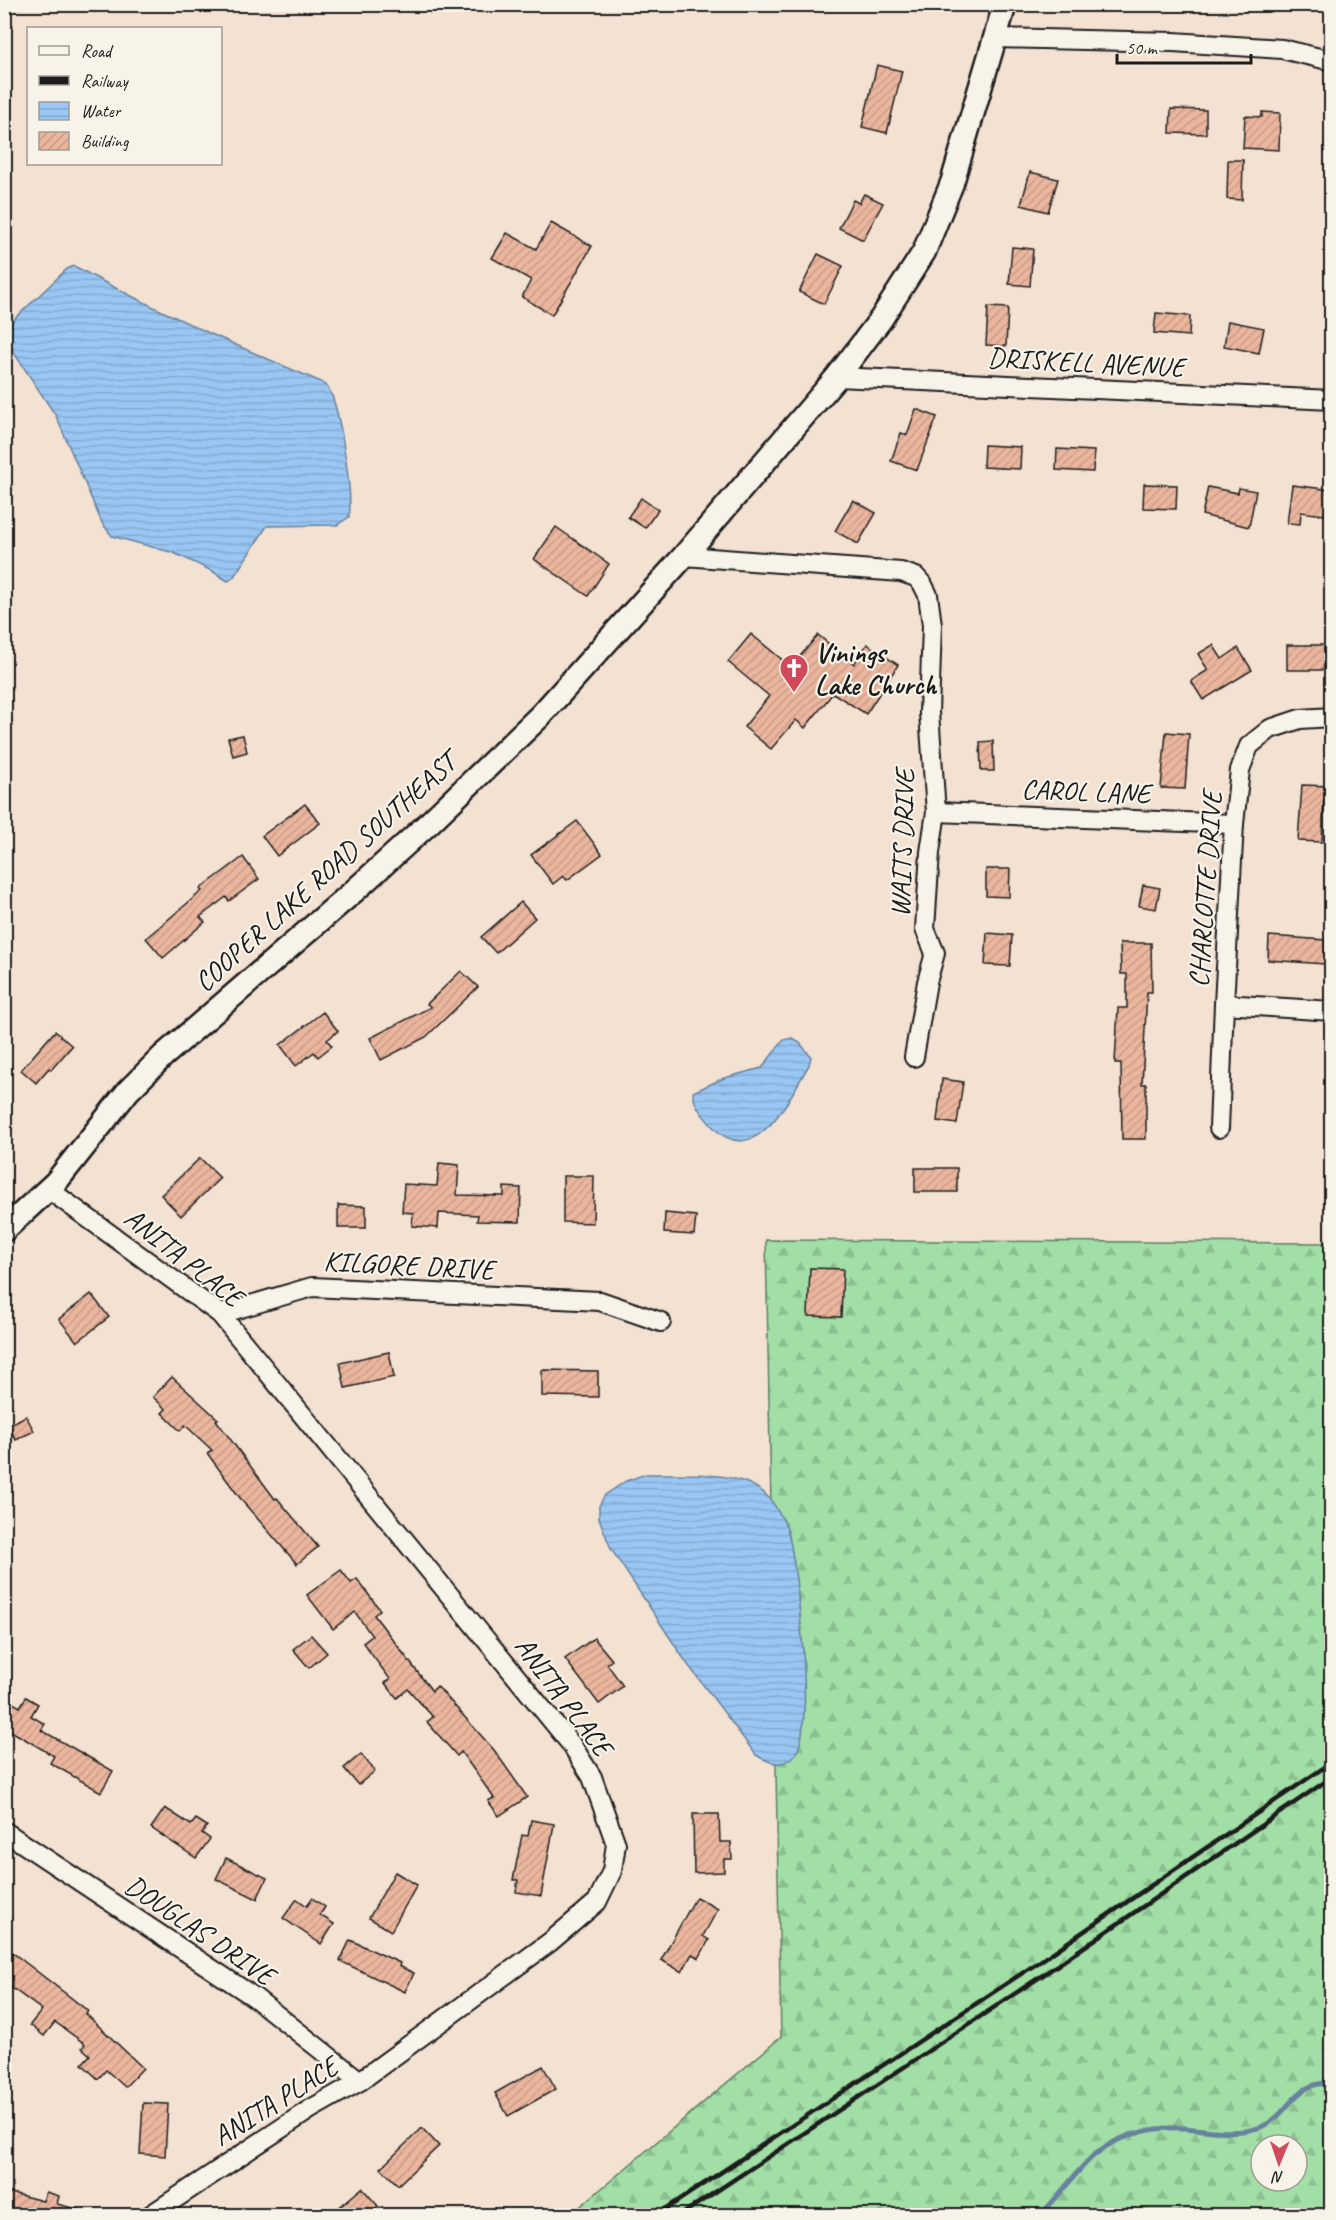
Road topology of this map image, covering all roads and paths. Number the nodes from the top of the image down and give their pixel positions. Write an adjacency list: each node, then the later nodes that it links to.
1 (1005, 4): 2 (street, COOPER LAKE ROAD SOUTHEAST)
2 (995, 38): 3 (street); 4 (street, COOPER LAKE ROAD SOUTHEAST)
3 (1332, 61)
4 (837, 377): 5 (street, DRISKELL AVENUE); 6 (street, COOPER LAKE ROAD SOUTHEAST)
5 (1332, 400)
6 (684, 556): 8 (street, WAITS DRIVE); 14 (street, COOPER LAKE ROAD SOUTHEAST)
7 (1332, 717): 9 (street, CHARLOTTE DRIVE)
8 (936, 812): 9 (street, CAROL LANE); 12 (street, WAITS DRIVE)
9 (1234, 824): 10 (street, CHARLOTTE DRIVE)
10 (1224, 1004): 11 (street); 13 (street, CHARLOTTE DRIVE)
11 (1332, 1011)
12 (914, 1057)
13 (1219, 1128)
14 (48, 1189): 15 (street, COOPER LAKE ROAD SOUTHEAST); 16 (street, ANITA PLACE)
15 (4, 1230)
16 (220, 1314): 17 (street, KILGORE DRIVE); 19 (street, ANITA PLACE)
17 (661, 1322)
18 (4, 1831): 19 (street, DOUGLAS DRIVE)
19 (360, 2081): 20 (street, ANITA PLACE)
20 (149, 2216)

